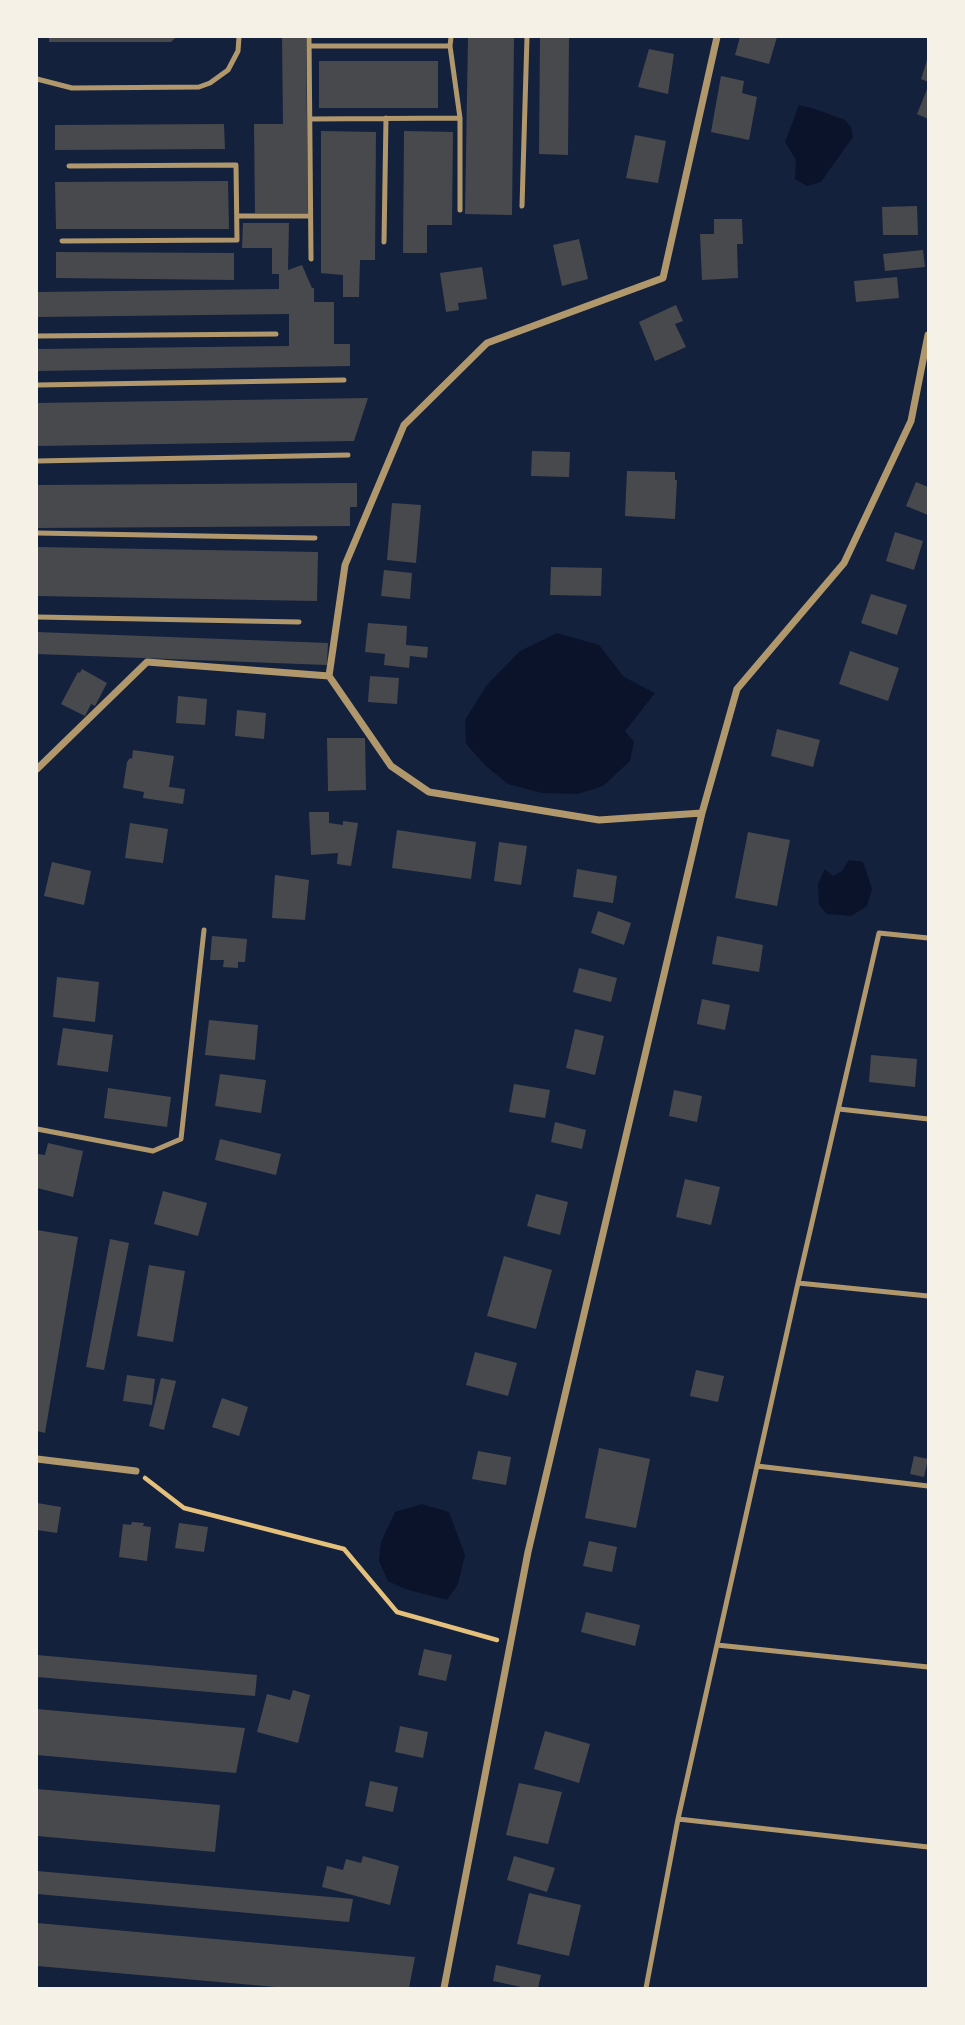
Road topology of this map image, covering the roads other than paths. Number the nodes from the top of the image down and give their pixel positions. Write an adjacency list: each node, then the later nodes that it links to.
1 (239, 37): 8 (lane)
2 (309, 37): 6 (lane)
3 (452, 37): 7 (lane)
4 (527, 37): 13 (lane)
5 (717, 37): 31 (street)
6 (309, 46): 7 (lane); 9 (lane)
7 (450, 46): 11 (lane)
8 (37, 79)
9 (310, 118): 10 (lane); 16 (lane)
10 (386, 118): 11 (lane); 18 (lane)
11 (460, 118): 14 (lane)
12 (69, 166): 15 (lane)
13 (522, 206)
14 (460, 210)
15 (237, 216): 16 (lane); 17 (lane)
16 (310, 216): 19 (lane)
17 (62, 241)
18 (384, 242)
19 (311, 259)
20 (276, 334): 22 (lane)
21 (928, 335): 33 (street)
22 (37, 336)
23 (344, 380): 24 (lane)
24 (37, 385)
25 (348, 455): 26 (lane)
26 (37, 461)
27 (37, 533): 28 (lane)
28 (315, 538)
29 (37, 617): 30 (lane)
30 (299, 622)
31 (330, 676): 32 (street); 33 (street)
32 (37, 769)
33 (702, 813): 49 (street)
34 (204, 930): 38 (lane)
35 (928, 938): 36 (lane)
36 (839, 1108): 37 (lane); 39 (lane)
37 (928, 1119)
38 (37, 1129)
39 (798, 1283): 40 (lane); 42 (lane)
40 (928, 1296)
41 (37, 1459): 43 (street)
42 (757, 1466): 44 (lane); 45 (lane)
43 (136, 1471)
44 (928, 1486)
45 (717, 1645): 46 (lane); 47 (lane)
46 (928, 1667)
47 (678, 1819): 48 (lane); 50 (lane)
48 (928, 1847)
49 (443, 1988)
50 (646, 1988)

